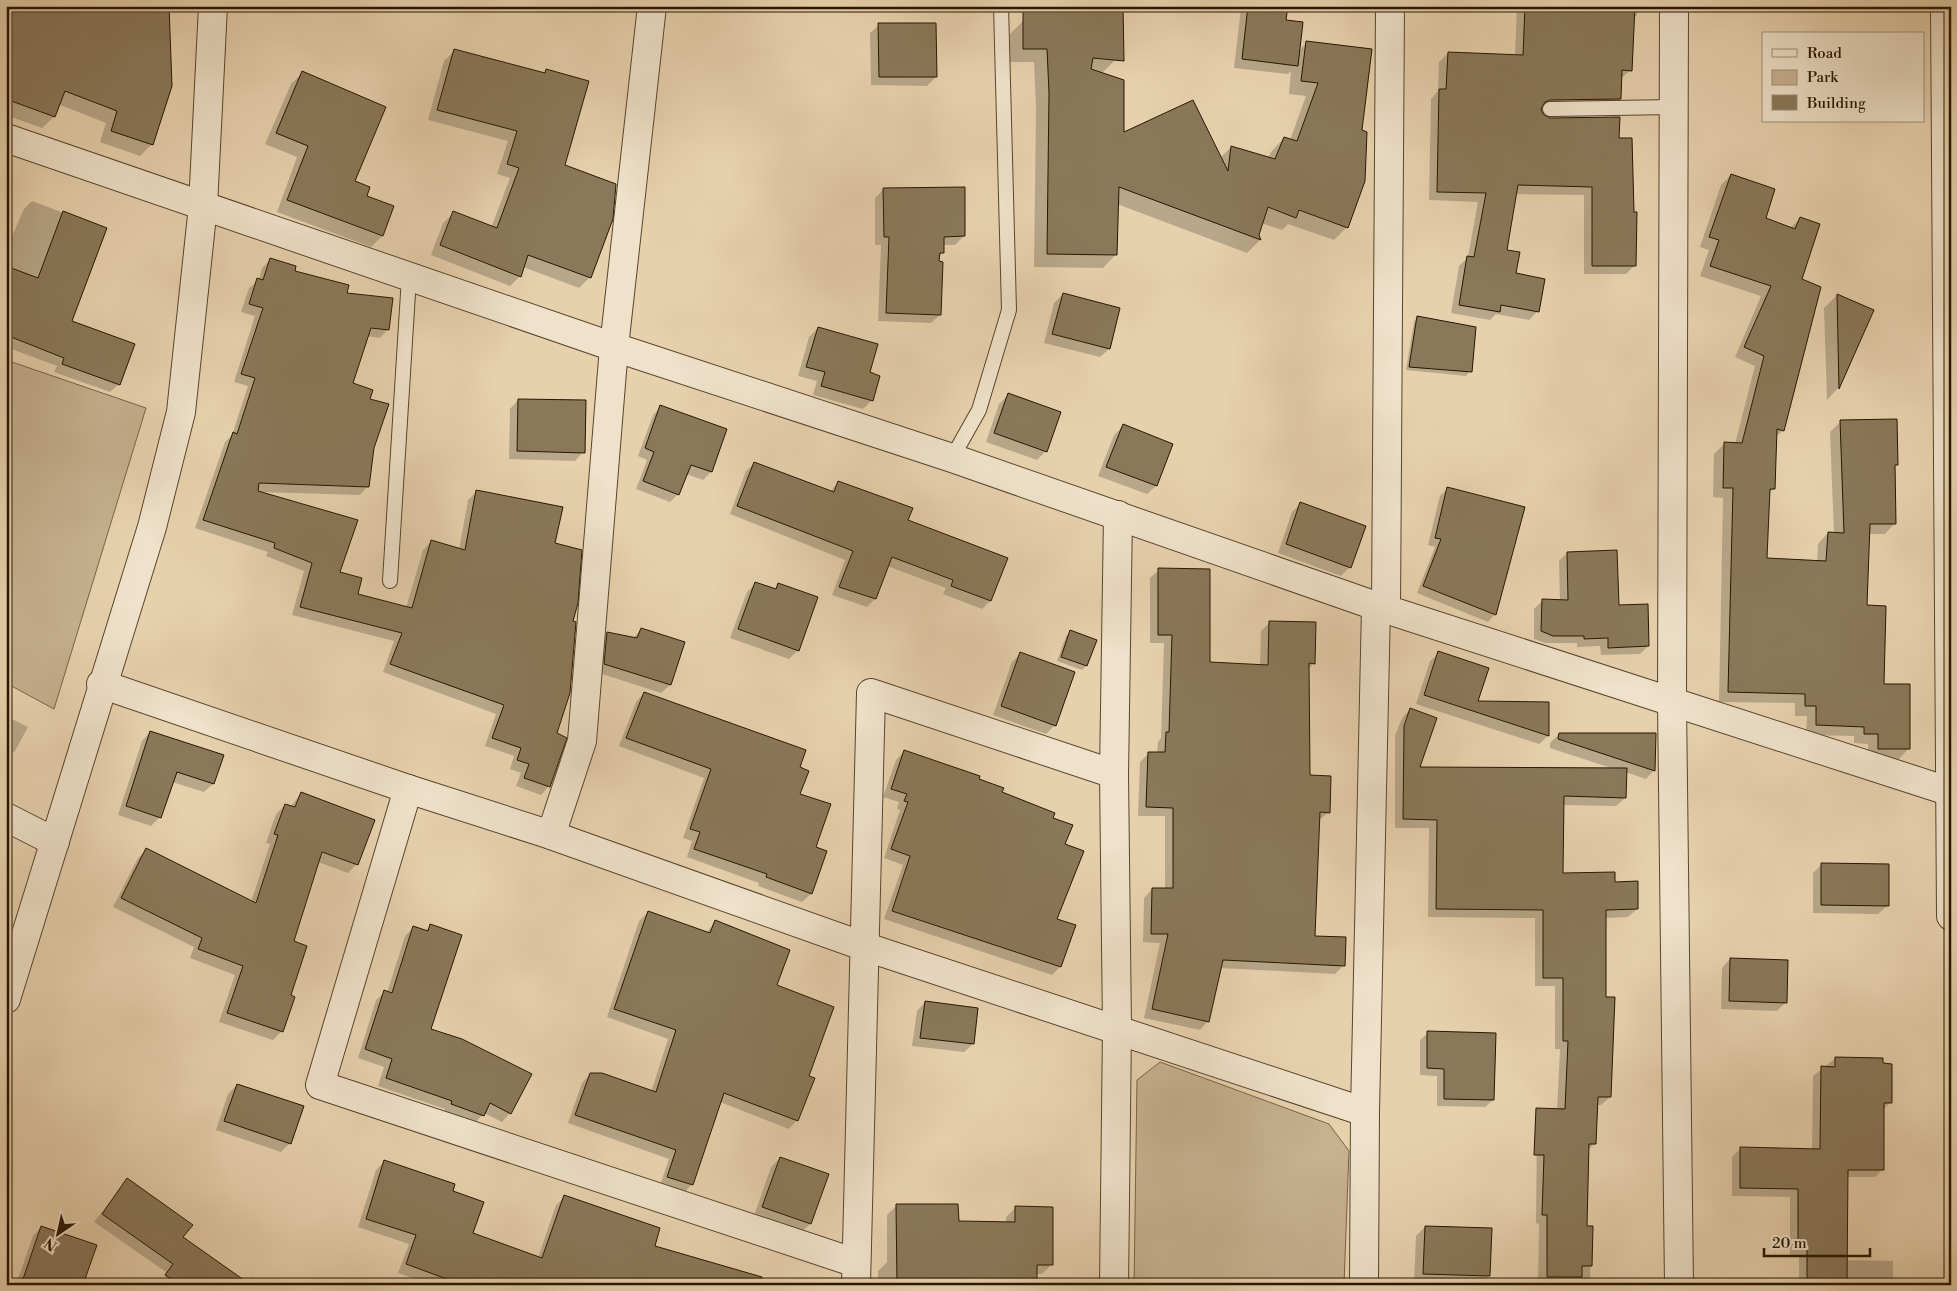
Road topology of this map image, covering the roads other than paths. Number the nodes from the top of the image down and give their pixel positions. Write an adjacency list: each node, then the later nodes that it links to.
1 (214, 6): 10 (street)
2 (652, 6): 12 (street)
3 (1001, 6): 13 (lane)
4 (1390, 6): 16 (street)
5 (1674, 6): 7 (street)
6 (1945, 6): 21 (street)
7 (1674, 108): 8 (lane); 18 (street)
8 (1550, 109)
9 (6, 138): 10 (street)
10 (203, 206): 11 (street); 17 (street)
11 (409, 277): 12 (street); 15 (lane)
12 (614, 347): 13 (street); 23 (street)
13 (952, 458): 14 (street)
14 (1118, 515): 16 (street); 19 (street)
15 (390, 581)
16 (1381, 607): 18 (street); 29 (street)
17 (101, 684): 20 (street); 24 (street)
18 (1672, 702): 21 (street); 33 (street)
19 (1114, 774): 26 (street); 28 (street)
20 (408, 789): 23 (street); 30 (street)
21 (1950, 792): 25 (street)
22 (6, 817): 24 (street)
23 (551, 835): 26 (street)
24 (54, 842): 27 (street)
25 (1951, 916)
26 (863, 946): 28 (street); 30 (street)
27 (6, 999)
28 (1116, 1028): 29 (street); 31 (street)
29 (1365, 1112): 32 (street)
30 (856, 1274)
31 (1114, 1285)
32 (1364, 1285)
33 (1679, 1285)

